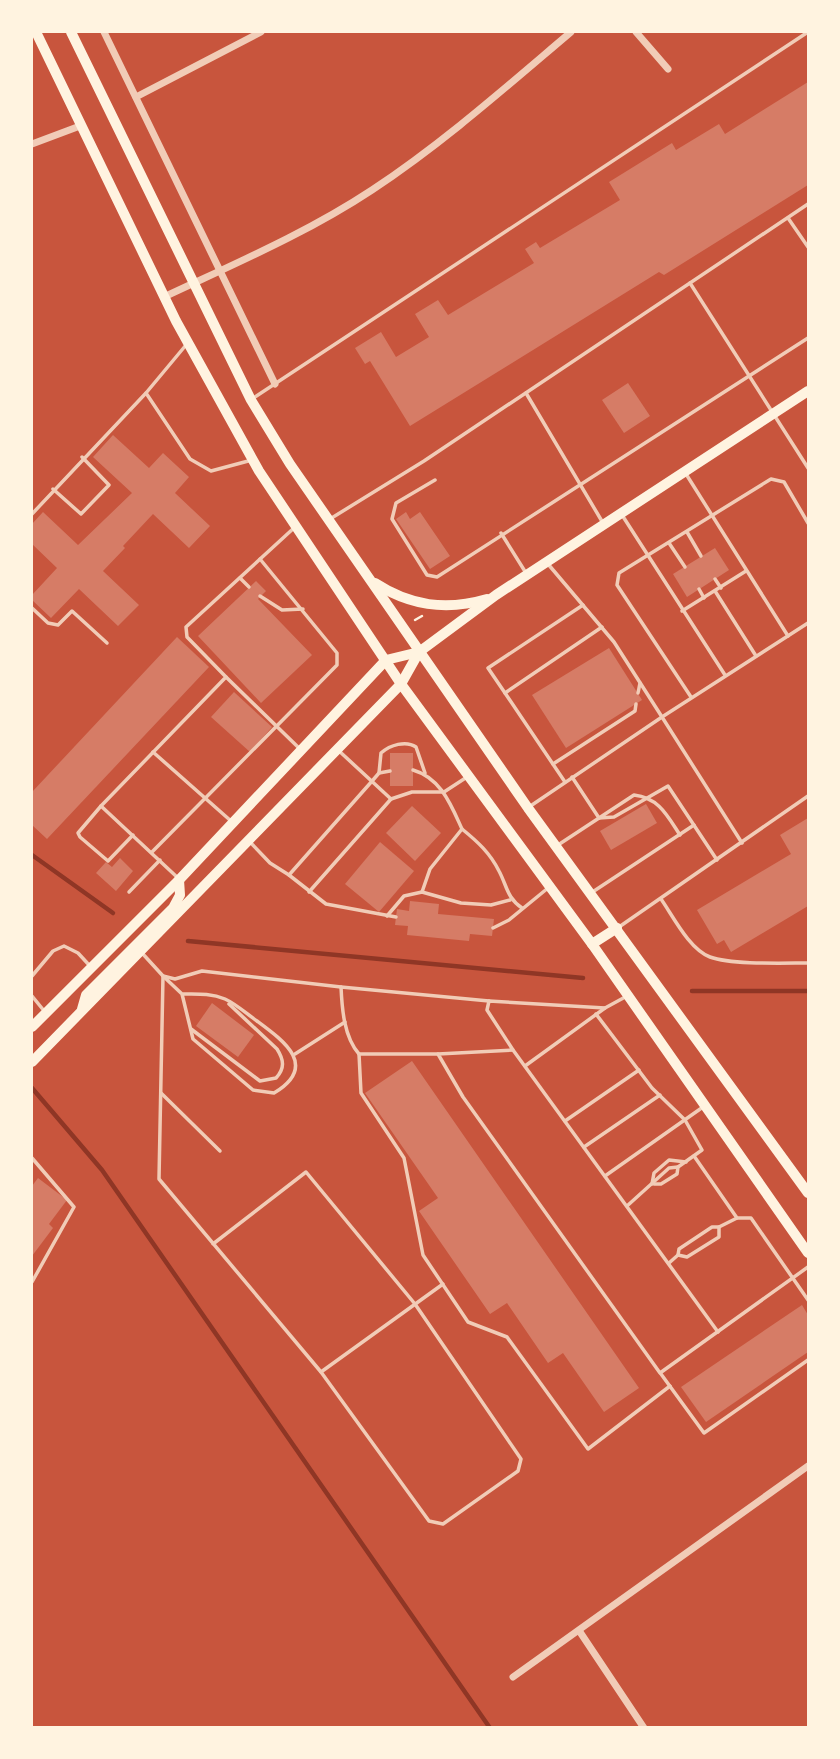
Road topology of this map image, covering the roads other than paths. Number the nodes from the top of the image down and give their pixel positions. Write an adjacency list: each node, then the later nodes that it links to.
1 (36, 32): 10 (main road)
2 (71, 32): 16 (main road)
3 (104, 32): 9 (street)
4 (261, 32): 9 (street)
5 (572, 32): 15 (street)
6 (636, 32): 8 (street)
7 (808, 32): 22 (lane)
8 (668, 69)
9 (136, 97): 15 (street)
10 (80, 126): 11 (street); 18 (main road)
11 (32, 144)
12 (808, 204): 13 (lane)
13 (788, 218): 14 (lane); 17 (lane)
14 (808, 247)
15 (221, 270): 16 (street); 22 (street)
16 (193, 283): 18 (street); 26 (main road)
17 (690, 283): 21 (lane); 24 (lane)
18 (164, 297): 20 (main road)
19 (808, 338): 21 (lane)
20 (188, 344): 23 (lane); 29 (main road)
21 (750, 376): 27 (lane); 33 (lane)
22 (275, 384): 26 (lane)
23 (146, 393): 28 (lane); 29 (lane)
24 (526, 393): 33 (lane); 38 (lane)
25 (807, 395): 27 (main road)
26 (251, 400): 38 (main road)
27 (774, 414): 30 (lane); 31 (main road)
28 (82, 457): 34 (lane); 34 (lane)
29 (252, 460): 41 (main road)
30 (808, 468)
31 (685, 472): 36 (main road); 37 (lane)
32 (435, 480): 42 (lane)
33 (580, 484): 40 (lane); 42 (lane)
34 (53, 489): 35 (lane)
35 (32, 514)
36 (622, 514): 40 (main road); 45 (lane)
37 (713, 516): 39 (lane); 43 (lane); 50 (lane)
38 (329, 520): 54 (main road)
39 (808, 523)
40 (604, 525): 48 (main road)
41 (297, 526): 47 (lane); 72 (main road)
42 (501, 533): 51 (lane)
43 (687, 533): 44 (lane); 46 (lane)
44 (670, 543): 45 (lane); 49 (lane)
45 (649, 555): 65 (lane); 79 (lane)
46 (701, 556)
47 (260, 559): 52 (lane); 64 (lane)
48 (547, 562): 51 (main road); 62 (lane)
49 (685, 567)
50 (746, 571): 56 (lane); 68 (lane)
51 (527, 575): 59 (main road)
52 (240, 578): 55 (lane); 74 (lane)
53 (715, 579): 56 (lane)
54 (371, 581): 59 (main road); 70 (main road)
55 (249, 587)
56 (720, 588): 58 (lane)
57 (699, 589): 61 (lane)
58 (715, 591): 61 (lane); 71 (lane)
59 (496, 595): 70 (main road)
60 (260, 596): 64 (lane)
61 (704, 598): 65 (lane)
62 (583, 605): 67 (lane); 77 (lane)
63 (32, 608): 69 (lane)
64 (303, 609): 82 (lane)
65 (682, 611): 73 (lane)
66 (808, 623): 68 (lane)
67 (602, 627): 75 (lane); 77 (lane)
68 (788, 636): 71 (lane)
69 (107, 643)
70 (419, 652): 72 (main road); 76 (main road); 101 (main road)
71 (756, 656): 73 (lane)
72 (386, 660): 76 (main road); 84 (main road)
73 (725, 675): 79 (lane)
74 (226, 677): 82 (lane); 85 (lane)
75 (640, 683): 78 (lane); 81 (lane)
76 (401, 684): 83 (main road); 91 (main road)
77 (505, 693): 86 (lane)
78 (638, 693)
79 (691, 697): 81 (lane)
80 (636, 704): 86 (lane)
81 (662, 717): 92 (lane); 109 (lane)
82 (276, 726): 84 (lane); 98 (lane)
83 (337, 749): 93 (lane); 108 (main road)
84 (302, 750): 103 (main road)
85 (153, 752): 98 (lane); 100 (lane)
86 (553, 764): 94 (lane)
87 (413, 770): 90 (lane)
88 (390, 771): 89 (lane)
89 (379, 773): 90 (lane); 93 (lane)
90 (425, 773): 95 (lane)
91 (468, 776): 95 (lane); 116 (main road)
92 (572, 777): 94 (lane); 102 (lane)
93 (373, 780): 99 (lane); 114 (lane)
94 (565, 782): 101 (lane)
95 (444, 792): 99 (lane); 105 (lane)
96 (808, 796): 109 (lane)
97 (648, 797): 102 (lane); 102 (lane); 104 (lane); 107 (lane)
98 (205, 798): 103 (lane); 111 (lane)
99 (391, 799): 117 (lane)
100 (101, 806): 106 (lane); 106 (lane)
101 (528, 808): 110 (main road)
102 (599, 818): 110 (lane)
103 (232, 822): 115 (main road)
104 (694, 825): 107 (lane); 113 (lane)
105 (463, 829): 119 (lane); 122 (lane)
106 (132, 835): 111 (lane)
107 (680, 835): 120 (lane)
108 (248, 840): 114 (lane); 129 (main road)
109 (742, 843): 113 (lane)
110 (556, 846): 120 (main road)
111 (152, 852): 112 (lane)
112 (160, 860): 115 (lane); 118 (lane)
113 (718, 860): 121 (lane)
114 (289, 875): 117 (lane)
115 (180, 880): 131 (main road); 142 (main road)
116 (550, 887): 123 (lane); 128 (main road)
117 (309, 891): 124 (lane)
118 (129, 892)
119 (422, 892): 122 (lane); 124 (lane)
120 (591, 893): 127 (main road)
121 (661, 898): 127 (lane); 130 (lane)
122 (510, 900): 123 (lane)
123 (522, 908): 126 (lane)
124 (387, 916): 125 (lane)
125 (396, 917)
126 (493, 928)
127 (617, 928): 128 (main road); 167 (main road)
128 (592, 944): 137 (main road)
129 (141, 952): 133 (lane); 142 (main road)
130 (808, 963)
131 (91, 968): 132 (lane); 141 (main road)
132 (32, 976)
133 (163, 976): 134 (lane); 135 (lane); 154 (lane)
134 (341, 987): 139 (lane); 144 (lane)
135 (182, 994): 138 (lane); 146 (lane)
136 (32, 996): 141 (lane)
137 (628, 996): 140 (lane); 156 (main road)
138 (226, 1000): 146 (lane); 148 (lane)
139 (489, 1001): 140 (lane); 147 (lane)
140 (605, 1008): 143 (lane)
141 (45, 1012): 145 (main road)
142 (80, 1013): 151 (main road)
143 (596, 1014): 152 (lane); 153 (lane)
144 (345, 1022): 148 (lane); 149 (lane)
145 (32, 1027)
146 (190, 1028): 148 (lane)
147 (513, 1050): 150 (lane); 152 (lane)
148 (295, 1054)
149 (359, 1054): 150 (lane); 178 (lane)
150 (438, 1054): 184 (lane)
151 (32, 1062)
152 (525, 1066): 158 (lane)
153 (639, 1070): 155 (lane); 158 (lane)
154 (160, 1093): 160 (lane); 171 (lane)
155 (660, 1095): 157 (lane); 159 (lane)
156 (705, 1106): 157 (lane); 172 (main road)
157 (685, 1120): 161 (lane); 165 (lane)
158 (565, 1121): 159 (lane)
159 (584, 1147): 165 (lane)
160 (220, 1151)
161 (694, 1156): 163 (lane); 169 (lane)
162 (32, 1158): 177 (lane)
163 (685, 1162): 164 (lane); 166 (lane)
164 (678, 1167): 166 (lane); 166 (lane)
165 (605, 1176): 168 (lane)
166 (653, 1185): 168 (lane)
167 (808, 1193)
168 (626, 1206): 174 (lane)
169 (737, 1219): 170 (lane); 176 (lane)
170 (719, 1227): 173 (lane); 173 (lane)
171 (213, 1244): 180 (lane); 183 (lane)
172 (808, 1253)
173 (678, 1255): 174 (lane)
174 (668, 1263): 181 (lane)
175 (808, 1267): 176 (lane)
176 (795, 1277): 179 (lane); 181 (lane)
177 (32, 1282)
178 (443, 1284): 180 (lane); 185 (lane)
179 (808, 1300)
180 (415, 1304): 183 (lane); 183 (lane)
181 (718, 1332): 184 (lane)
182 (808, 1360): 185 (lane)
183 (321, 1372)
184 (660, 1373): 185 (lane)
185 (670, 1386)
186 (808, 1466): 187 (street)
187 (580, 1632): 188 (street); 189 (street)
188 (513, 1677)
189 (644, 1727)

